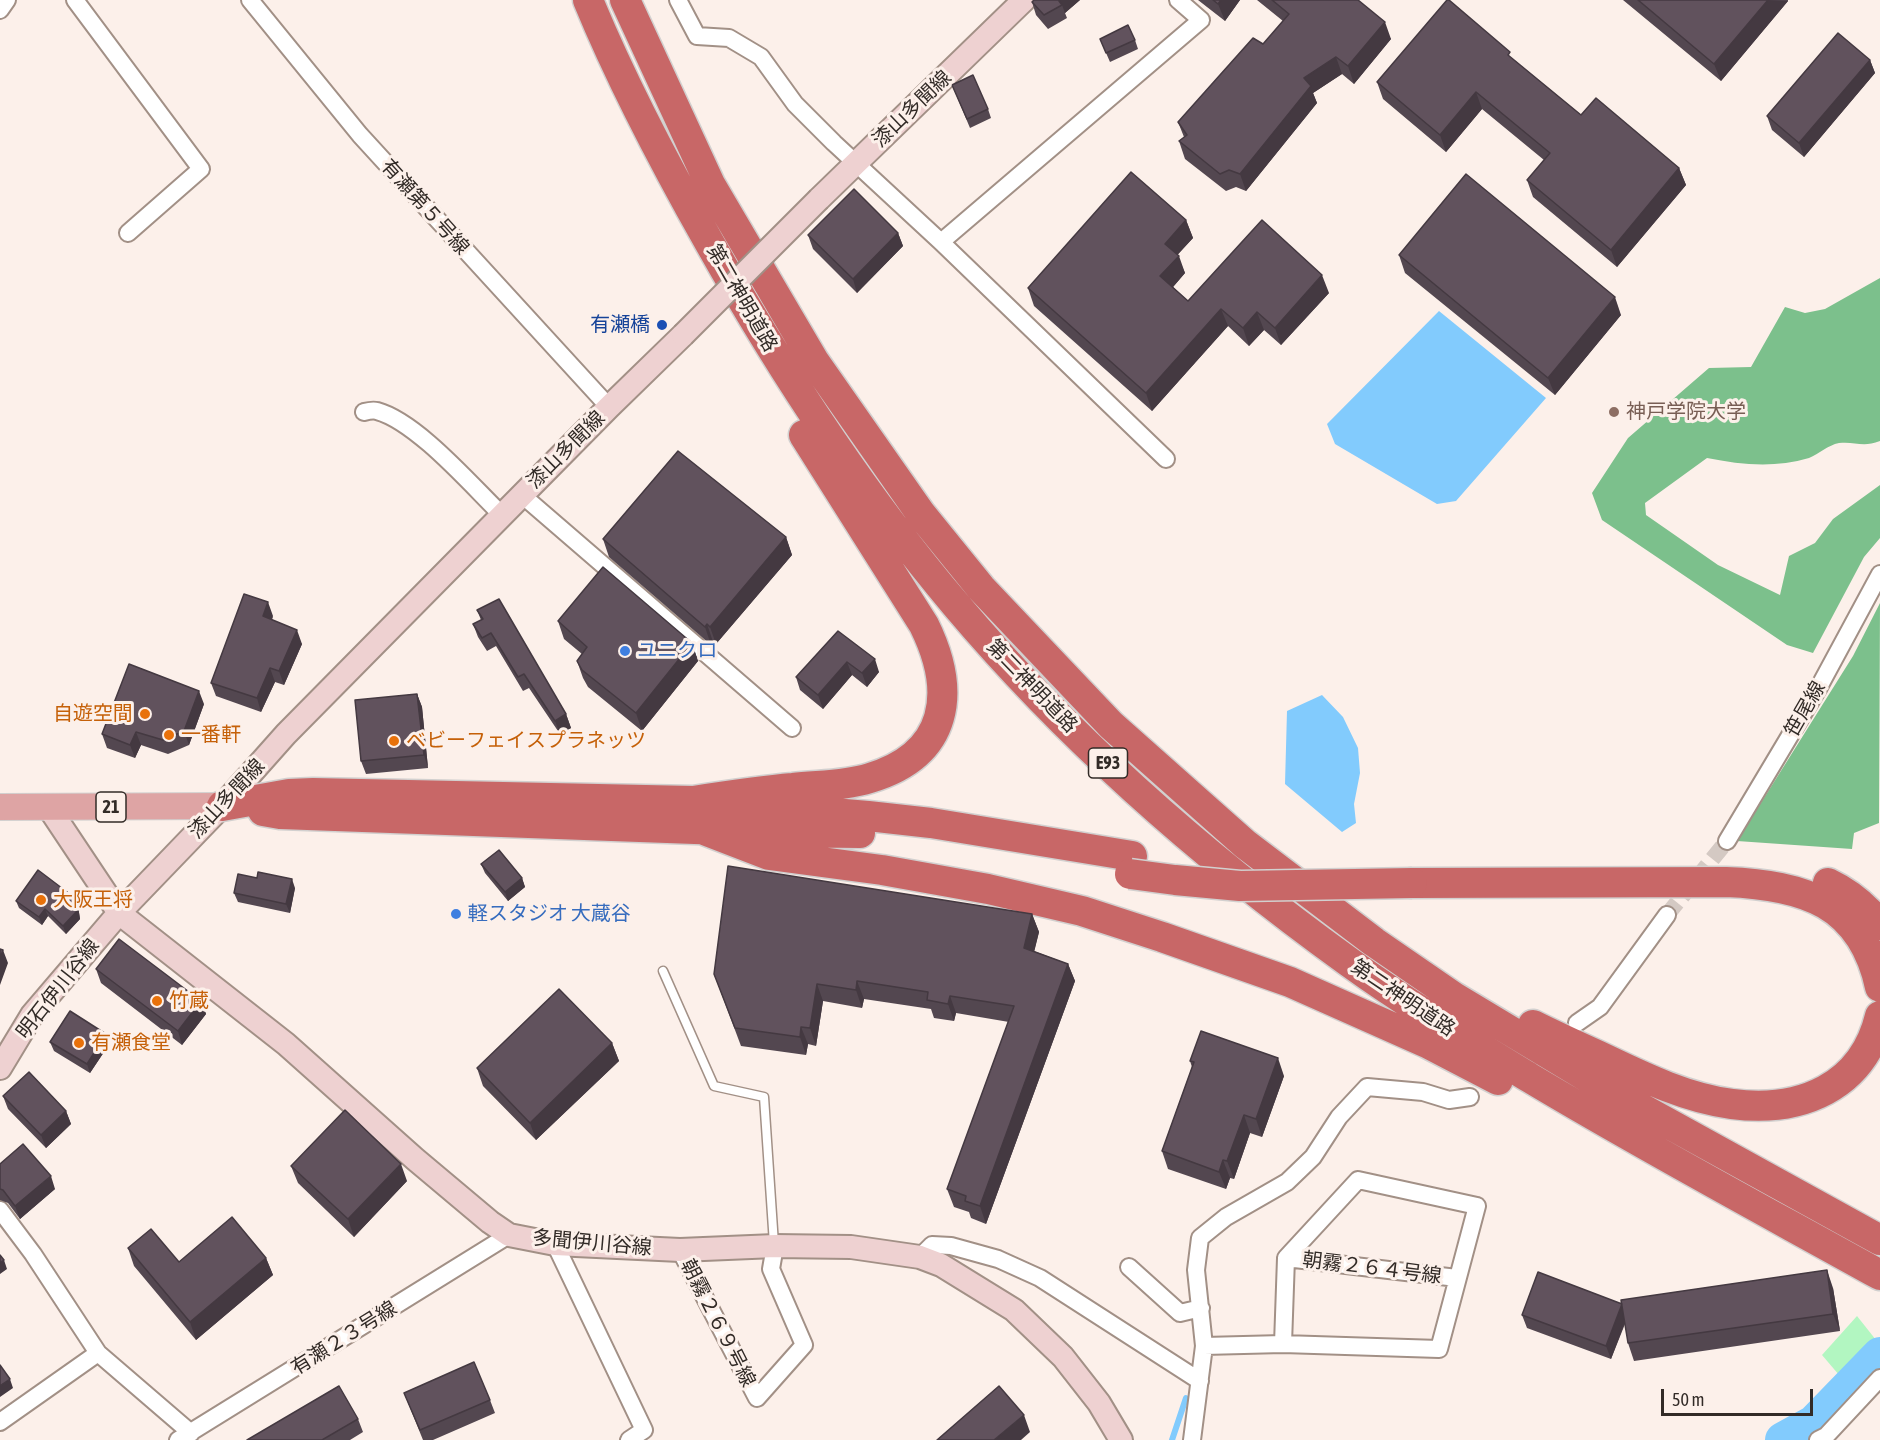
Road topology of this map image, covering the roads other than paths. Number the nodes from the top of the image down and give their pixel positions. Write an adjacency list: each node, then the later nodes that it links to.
1 (7, 0): 9 (street)
2 (75, 0): 12 (street)
3 (250, 0): 14 (street, 有瀬第５号線)
4 (588, 0): 10 (highway, 第二神明道路 / E93)
5 (626, 0): 27 (highway, 第二神明道路 / E93)
6 (678, 0): 11 (street)
7 (1178, 0): 13 (street)
8 (1014, 3): 11 (street, 漆山多聞線)
9 (0, 10)
10 (603, 36): 24 (highway); 46 (highway, 第二神明道路 / E93)
11 (855, 164): 13 (street); 14 (street, 漆山多聞線, bridge)
12 (128, 233)
13 (941, 242): 16 (street)
14 (609, 407): 17 (street, 漆山多聞線)
15 (364, 412): 18 (street)
16 (1166, 459)
17 (522, 495): 18 (street, 漆山多聞線); 20 (street)
18 (502, 514): 21 (street, 漆山多聞線)
19 (1880, 574): 25 (street, 笹尾線)
20 (792, 728)
21 (222, 806): 23 (main road, 21); 24 (highway); 28 (street, 漆山多聞線)
22 (0, 807): 23 (main road, 21)
23 (49, 808): 28 (street, 多聞伊川谷線)
24 (696, 814): 26 (highway); 46 (highway)
25 (1726, 841)
26 (1411, 874): 30 (highway); 32 (highway)
27 (1325, 905): 33 (highway); 39 (highway, 第二神明道路 / E93)
28 (119, 913): 35 (street, 明石伊川谷線); 38 (street, 多聞伊川谷線)
29 (1667, 915): 34 (street)
30 (1880, 926)
31 (663, 971): 41 (lane)
32 (1880, 987)
33 (1880, 1016)
34 (1577, 1023)
35 (0, 1068)
36 (1470, 1097): 48 (street)
37 (0, 1210): 51 (street)
38 (509, 1235): 40 (street, 多聞伊川谷線); 55 (street, 有瀬２３号線)
39 (1880, 1240)
40 (555, 1244): 42 (street, 多聞伊川谷線); 56 (street)
41 (775, 1246): 42 (street, 多聞伊川谷線); 42 (street, 朝霧２６９号線); 43 (street, 多聞伊川谷線)
42 (680, 1250)
43 (920, 1257): 53 (street); 57 (street, 多聞伊川谷線)
44 (1286, 1258): 47 (street, 朝霧２６４号線); 47 (street); 49 (street)
45 (1129, 1267): 48 (street)
46 (1880, 1276)
47 (1457, 1278): 49 (street)
48 (1201, 1308): 50 (street)
49 (1283, 1344): 50 (street)
50 (1204, 1346): 53 (street)
51 (98, 1353): 54 (street); 55 (street)
52 (1880, 1378): 59 (street)
53 (1200, 1381): 58 (street)
54 (0, 1422)
55 (184, 1437)
56 (629, 1440)
57 (1121, 1440)
58 (1192, 1440)
59 (1818, 1440)

